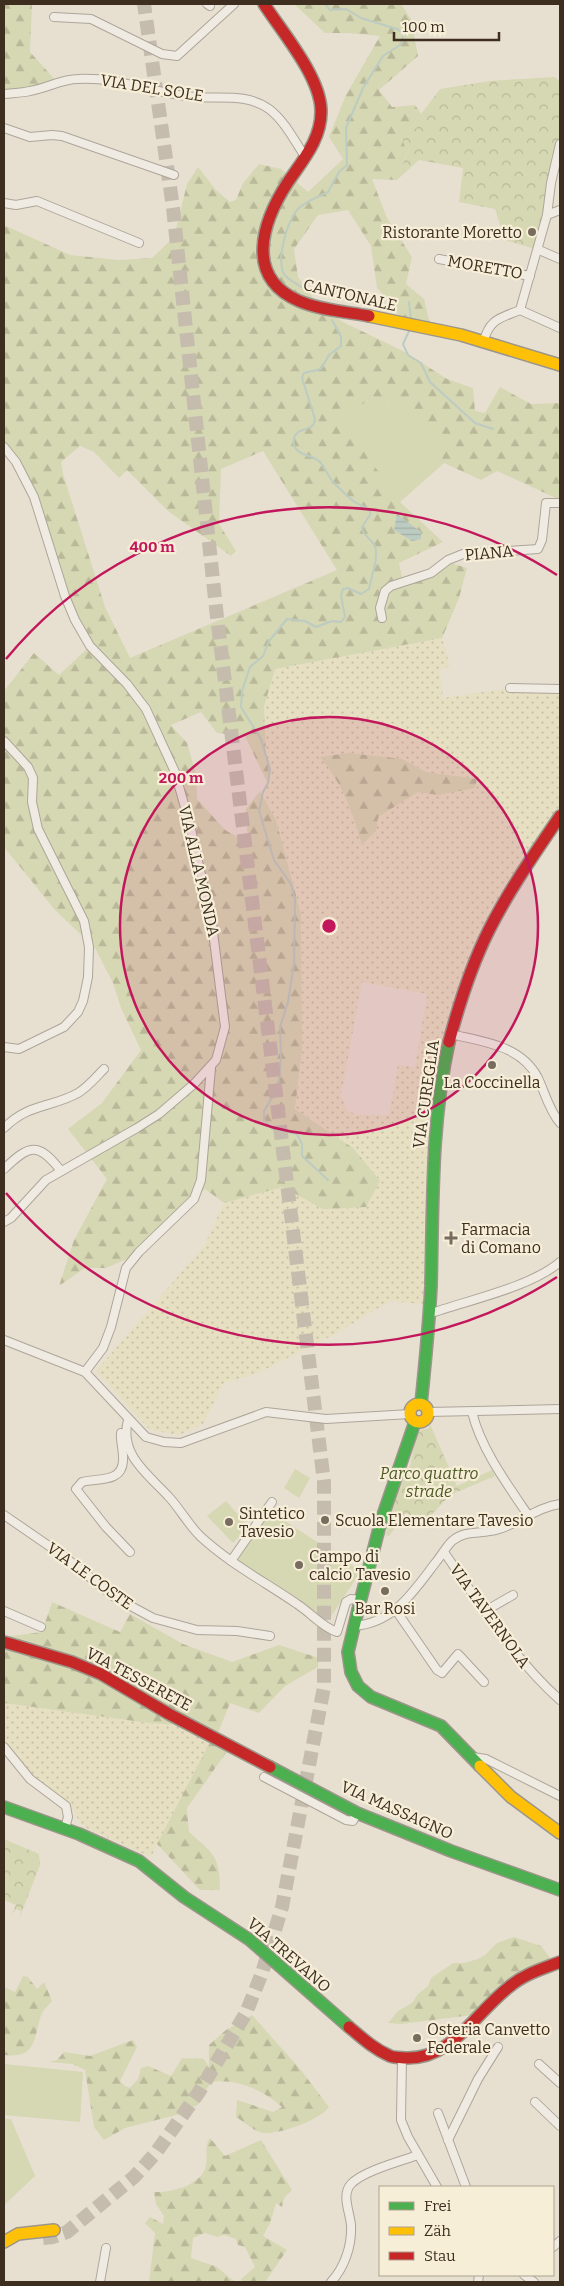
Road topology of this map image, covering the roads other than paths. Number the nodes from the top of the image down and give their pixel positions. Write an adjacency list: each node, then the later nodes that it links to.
1 (234, 4): 3 (street)
2 (264, 4): 7 (main road, CANTONALE)
3 (54, 17)
4 (4, 94): 7 (street, VIA DEL SOLE)
5 (4, 128): 8 (street)
6 (560, 144): 11 (street, MORETTO)
7 (306, 158): 19 (main road, CANTONALE)
8 (174, 175)
9 (4, 204): 12 (street)
10 (560, 210): 11 (street)
11 (547, 215): 13 (street, MORETTO)
12 (138, 243)
13 (539, 250): 15 (street); 16 (street, MORETTO)
14 (439, 259): 16 (street, MORETTO)
15 (560, 259)
16 (530, 276): 17 (street, MORETTO)
17 (520, 310): 18 (street); 19 (street)
18 (560, 328)
19 (484, 341): 20 (main road, CANTONALE)
20 (560, 365)
21 (4, 447): 30 (street, VIA ALLA MONDA)
22 (560, 503): 23 (street, PIANA)
23 (382, 618)
24 (510, 688): 25 (street)
25 (560, 690)
26 (4, 741): 29 (street)
27 (560, 816): 28 (main road, VIA CUREGLIA)
28 (451, 1034): 32 (street); 38 (main road, VIA CUREGLIA)
29 (4, 1047)
30 (211, 1068): 35 (street, VIA ALLA MONDA); 40 (street)
31 (104, 1069): 33 (street)
32 (560, 1123)
33 (4, 1128)
34 (4, 1169): 35 (street)
35 (61, 1171): 36 (street, VIA ALLA MONDA)
36 (4, 1222)
37 (560, 1262): 38 (street)
38 (429, 1314): 41 (main road, VIA CUREGLIA)
39 (4, 1340): 40 (street)
40 (85, 1372): 45 (street)
41 (424, 1408): 43 (street); 44 (main road); 44 (main road)
42 (560, 1408): 43 (street)
43 (472, 1412): 49 (street)
44 (413, 1418): 45 (street); 54 (main road)
45 (128, 1420): 50 (street); 52 (street)
46 (272, 1502): 52 (street)
47 (560, 1504): 49 (street)
48 (4, 1515): 60 (street, VIA LE COSTE)
49 (528, 1516): 51 (street)
50 (130, 1552)
51 (444, 1552): 55 (street); 57 (street, VIA TAVERNOLA)
52 (231, 1562): 54 (street)
53 (513, 1595): 57 (street)
54 (360, 1600): 58 (main road)
55 (395, 1610): 58 (street); 62 (street)
56 (4, 1611): 59 (street)
57 (485, 1611): 63 (street, VIA TAVERNOLA)
58 (354, 1626): 66 (main road)
59 (41, 1627)
60 (270, 1636)
61 (4, 1642): 64 (main road, VIA TESSERETE)
62 (484, 1682)
63 (560, 1700)
64 (228, 1744): 70 (main road, VIA MASSAGNO)
65 (4, 1747): 71 (street)
66 (473, 1757): 68 (street); 72 (main road)
67 (264, 1777): 70 (street)
68 (560, 1796)
69 (4, 1807): 71 (main road, VIA TREVANO)
70 (358, 1813): 73 (main road, VIA MASSAGNO)
71 (65, 1828): 76 (main road, VIA TREVANO)
72 (560, 1833)
73 (560, 1890)
74 (560, 1962): 76 (main road)
75 (498, 2046): 82 (street)
76 (402, 2058): 83 (street)
77 (539, 2064): 78 (street)
78 (560, 2083)
79 (535, 2102): 81 (street)
80 (438, 2113): 82 (street)
81 (560, 2126)
82 (448, 2140): 85 (street)
83 (418, 2155): 84 (street); 92 (street)
84 (436, 2186)
85 (466, 2186)
86 (54, 2230): 88 (main road)
87 (43, 2238): 90 (main road)
88 (4, 2242)
89 (106, 2248): 91 (street)
90 (4, 2250)
91 (100, 2282)
92 (331, 2282)

